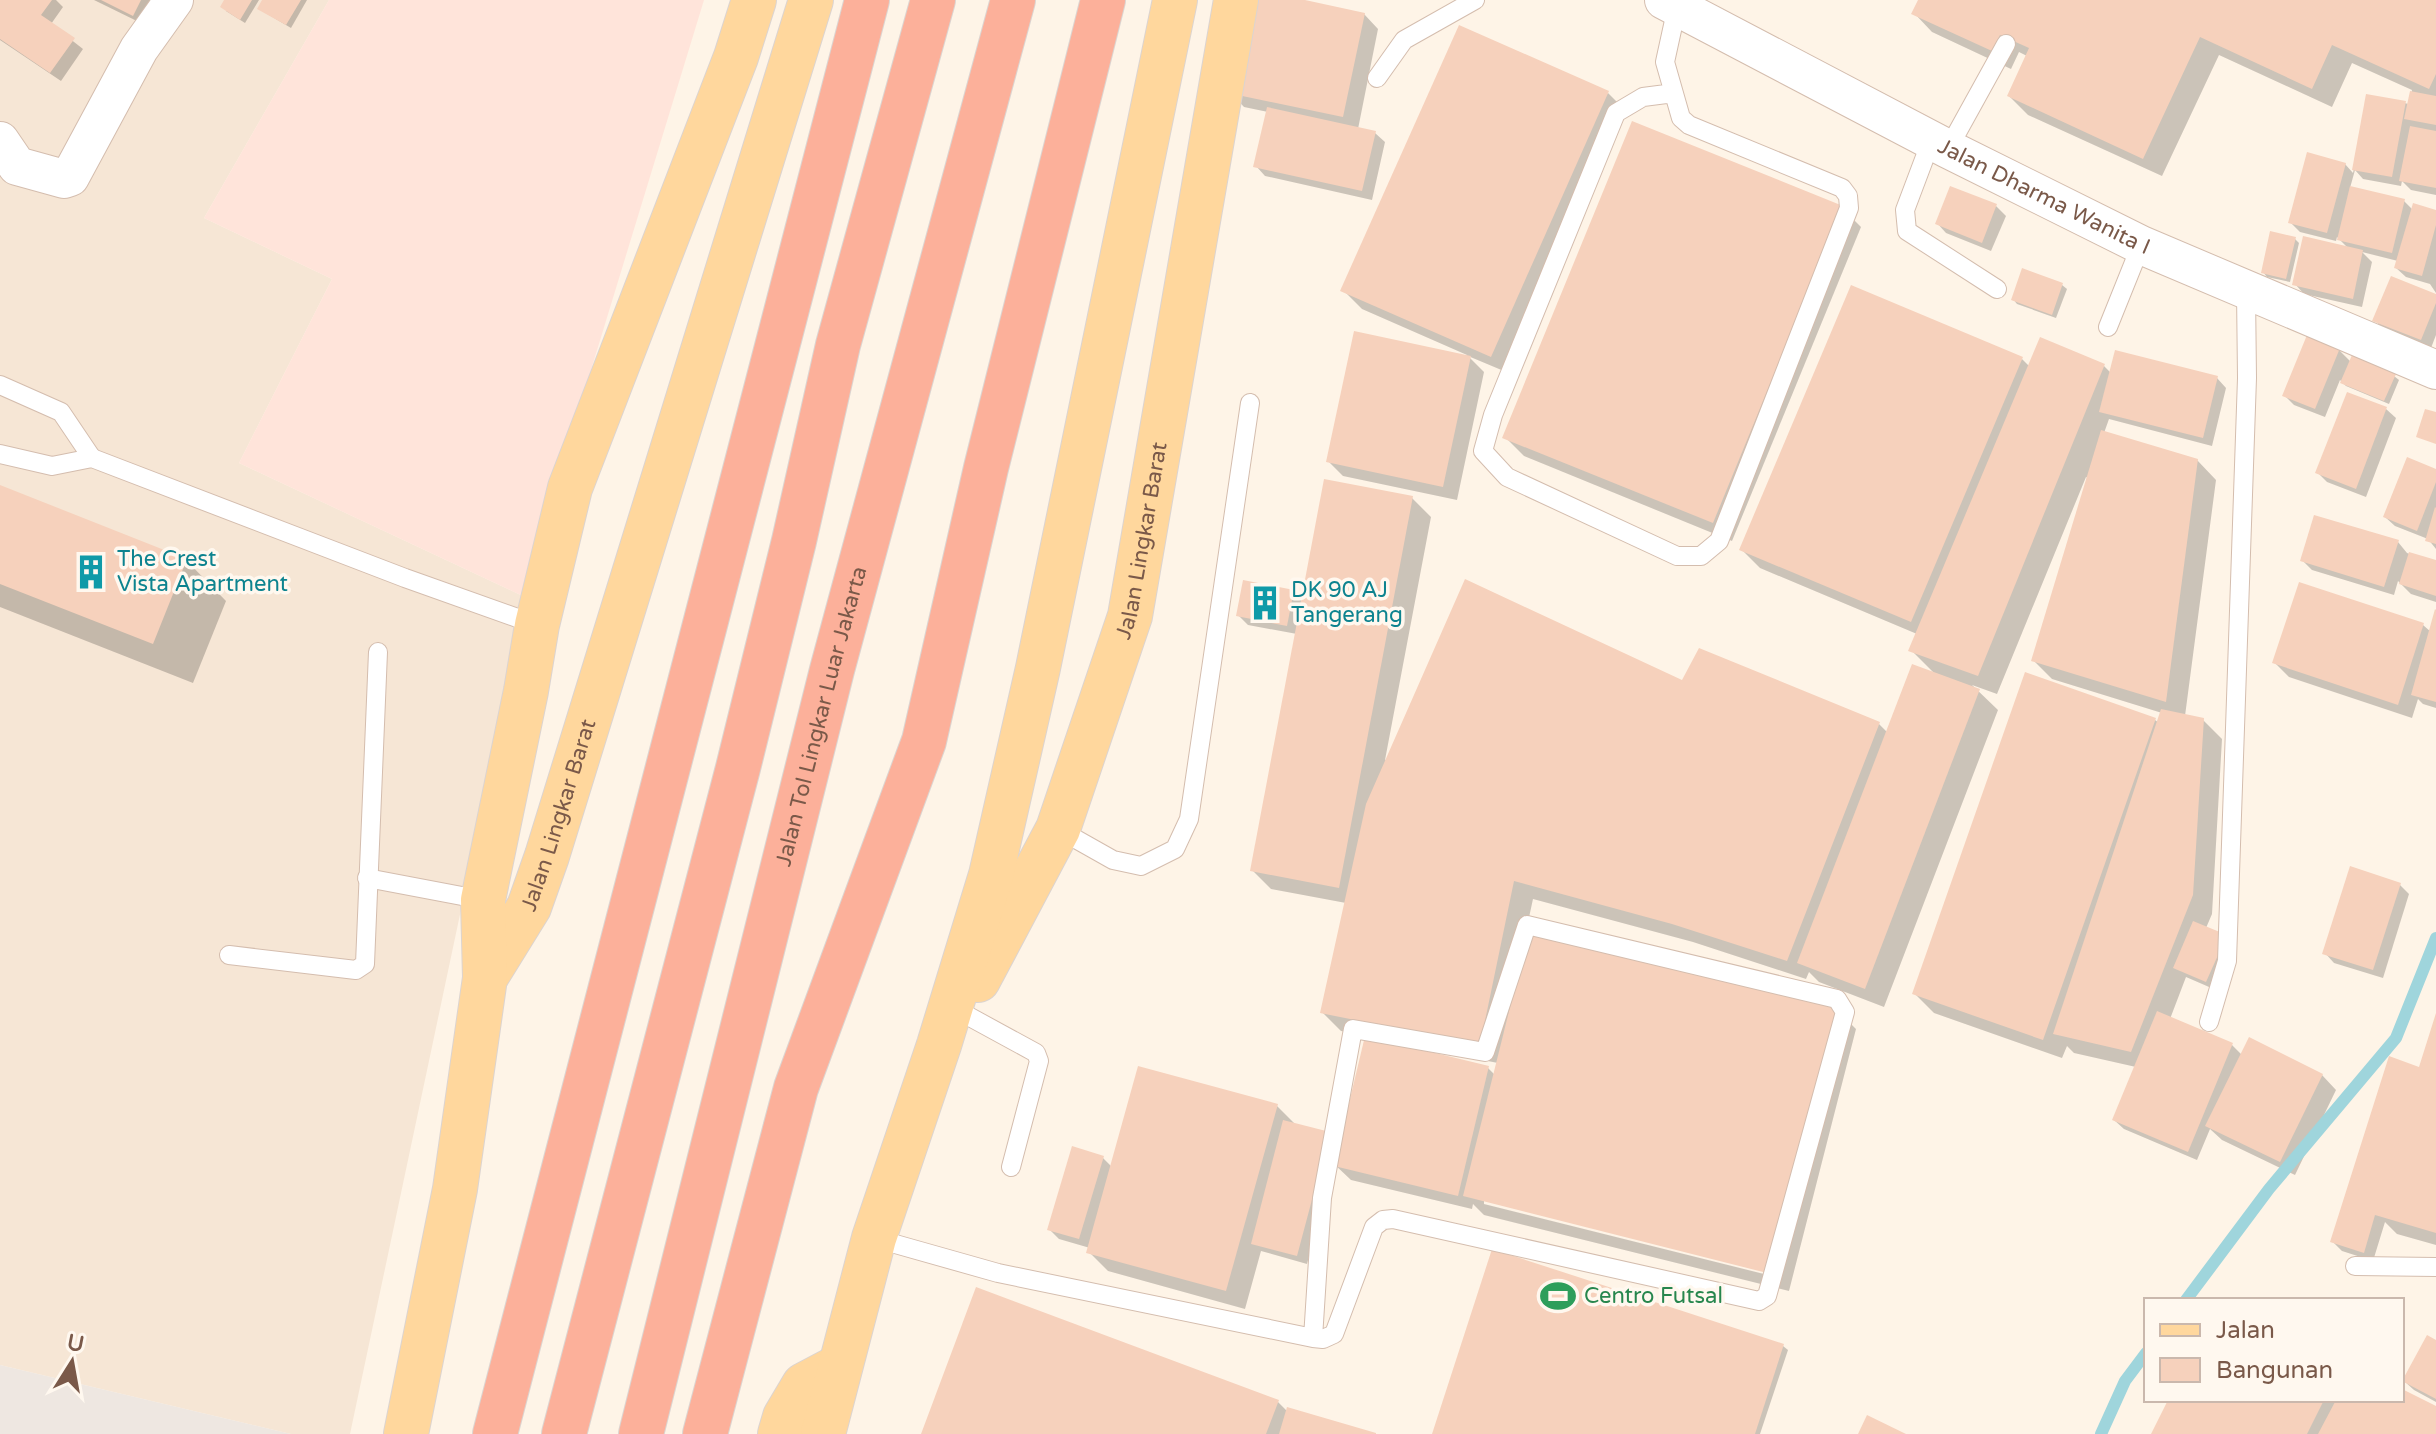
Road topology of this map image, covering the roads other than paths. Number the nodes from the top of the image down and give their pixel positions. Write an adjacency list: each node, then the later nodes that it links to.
1 (174, 0): 15 (street)
2 (754, 0): 26 (main road, Jalan Lingkar Barat)
3 (811, 0): 32 (main road, Jalan Lingkar Barat)
4 (867, 0): 42 (highway)
5 (933, 0): 43 (highway)
6 (1013, 0): 44 (highway, Jalan Tol Lingkar Luar Jakarta)
7 (1103, 0): 45 (highway)
8 (1175, 0): 34 (main road, Jalan Lingkar Barat)
9 (1236, 0): 28 (main road, Jalan Lingkar Barat)
10 (1475, 0): 13 (lane)
11 (1671, 4): 14 (lane); 16 (street, Jalan Dharma Wanita I)
12 (2006, 44): 16 (lane)
13 (1377, 78)
14 (1674, 93): 14 (lane)
15 (0, 141)
16 (1939, 145): 17 (street, Jalan Dharma Wanita I); 18 (lane)
17 (2141, 245): 19 (street, Jalan Dharma Wanita I); 20 (lane)
18 (1997, 289)
19 (2246, 292): 21 (street, Jalan Dharma Wanita I); 33 (lane)
20 (2108, 327)
21 (2436, 370)
22 (0, 385): 25 (lane)
23 (1250, 403): 28 (lane)
24 (0, 454): 25 (lane)
25 (92, 458): 26 (lane)
26 (537, 625): 30 (main road, Jalan Lingkar Barat)
27 (378, 652): 29 (lane)
28 (1058, 829): 34 (main road, Jalan Lingkar Barat)
29 (367, 878): 30 (lane); 31 (lane)
30 (483, 900): 32 (main road, Jalan Lingkar Barat)
31 (229, 955)
32 (485, 978): 41 (main road, Jalan Lingkar Barat)
33 (2209, 1022)
34 (949, 1028): 35 (lane); 36 (main road, Jalan Lingkar Barat)
35 (1011, 1167)
36 (874, 1238): 39 (lane); 40 (main road, Jalan Lingkar Barat)
37 (2355, 1266): 38 (lane)
38 (2436, 1267)
39 (1313, 1338): 39 (lane)
40 (827, 1373): 46 (main road, Jalan Lingkar Barat); 47 (main road, Jalan Lingkar Barat)
41 (406, 1434)
42 (495, 1434)
43 (564, 1434)
44 (641, 1434)
45 (705, 1434)
46 (780, 1434)
47 (823, 1434)

